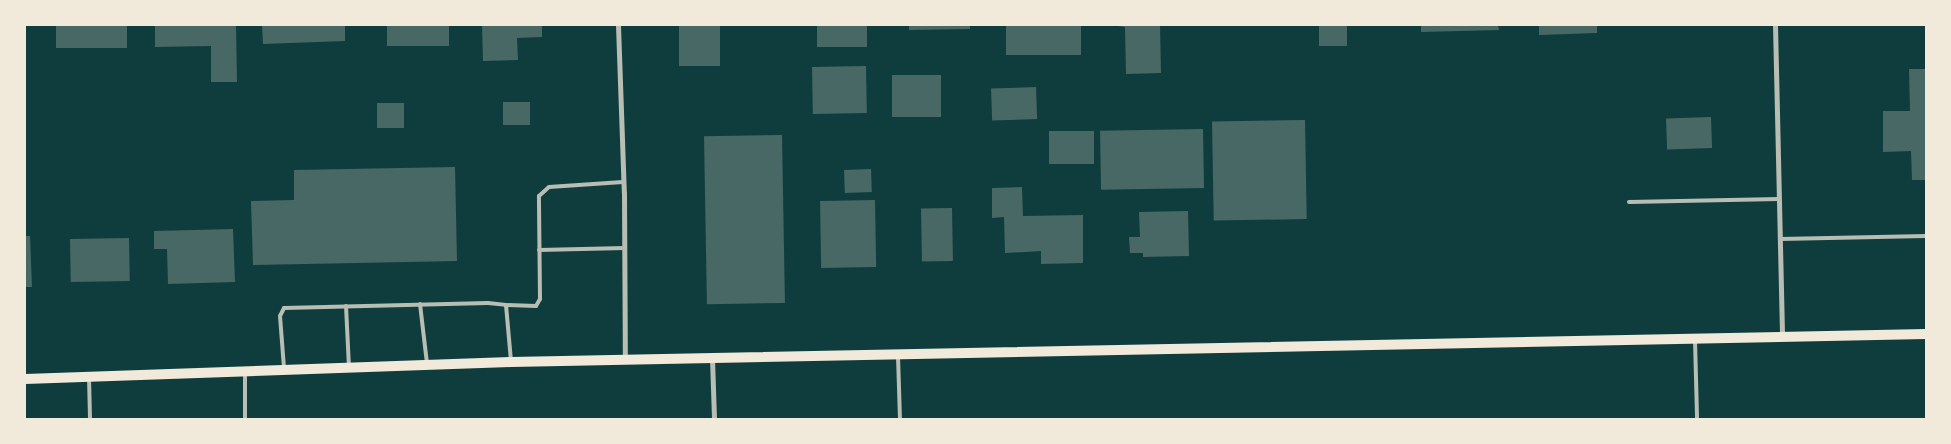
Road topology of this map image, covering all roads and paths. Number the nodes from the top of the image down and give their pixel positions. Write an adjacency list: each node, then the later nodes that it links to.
1 (618, 25): 3 (street)
2 (1775, 25): 4 (street)
3 (624, 182): 8 (street); 9 (lane)
4 (1779, 199): 5 (lane); 7 (street)
5 (1629, 202)
6 (1926, 236): 7 (lane)
7 (1780, 239): 14 (street)
8 (625, 248): 9 (lane); 18 (street)
9 (539, 250): 11 (lane)
10 (420, 304): 11 (lane); 12 (lane); 20 (lane)
11 (506, 305): 19 (lane)
12 (346, 306): 21 (lane); 22 (lane)
13 (1926, 334): 14 (main road)
14 (1782, 338): 15 (main road)
15 (1695, 340): 16 (main road); 30 (lane)
16 (898, 355): 17 (main road); 29 (lane)
17 (712, 358): 18 (main road); 28 (street)
18 (625, 360): 19 (main road)
19 (511, 362): 20 (main road)
20 (428, 366): 21 (main road)
21 (350, 368): 22 (main road)
22 (284, 370): 23 (main road)
23 (245, 372): 24 (main road); 27 (lane)
24 (89, 377): 25 (main road); 26 (lane)
25 (25, 379)
26 (90, 419)
27 (245, 419)
28 (714, 419)
29 (900, 419)
30 (1697, 419)

